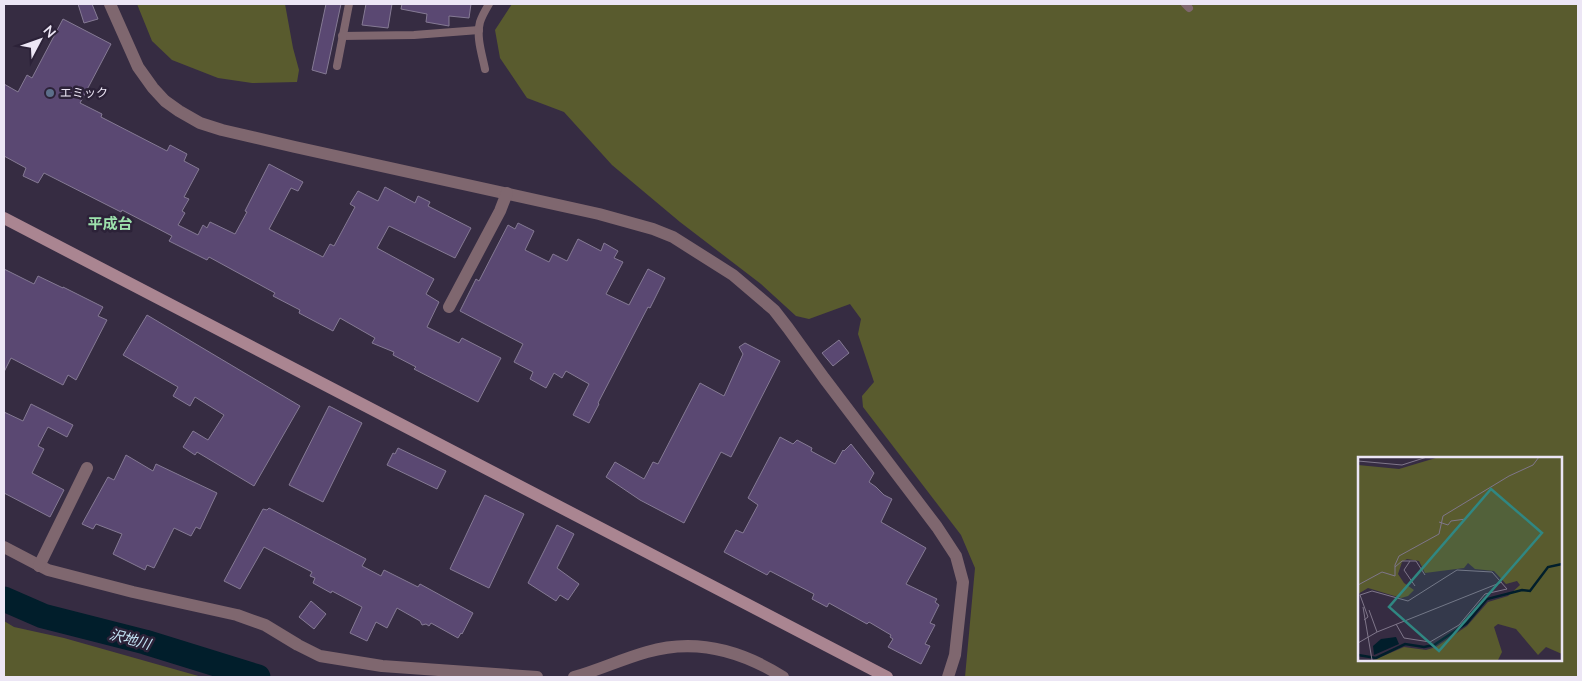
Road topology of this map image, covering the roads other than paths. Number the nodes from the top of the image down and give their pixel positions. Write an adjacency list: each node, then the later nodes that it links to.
1 (110, 4): 8 (street)
2 (349, 4): 5 (lane)
3 (489, 4): 4 (lane)
4 (480, 30): 5 (lane); 7 (lane)
5 (342, 36): 6 (lane)
6 (337, 66)
7 (485, 69)
8 (507, 193): 10 (street); 18 (street)
9 (4, 218): 17 (street)
10 (449, 307)
11 (87, 468): 13 (street)
12 (4, 547): 13 (street)
13 (39, 566): 14 (street)
14 (537, 677)
15 (574, 677): 16 (street)
16 (782, 677)
17 (887, 677)
18 (948, 677)

